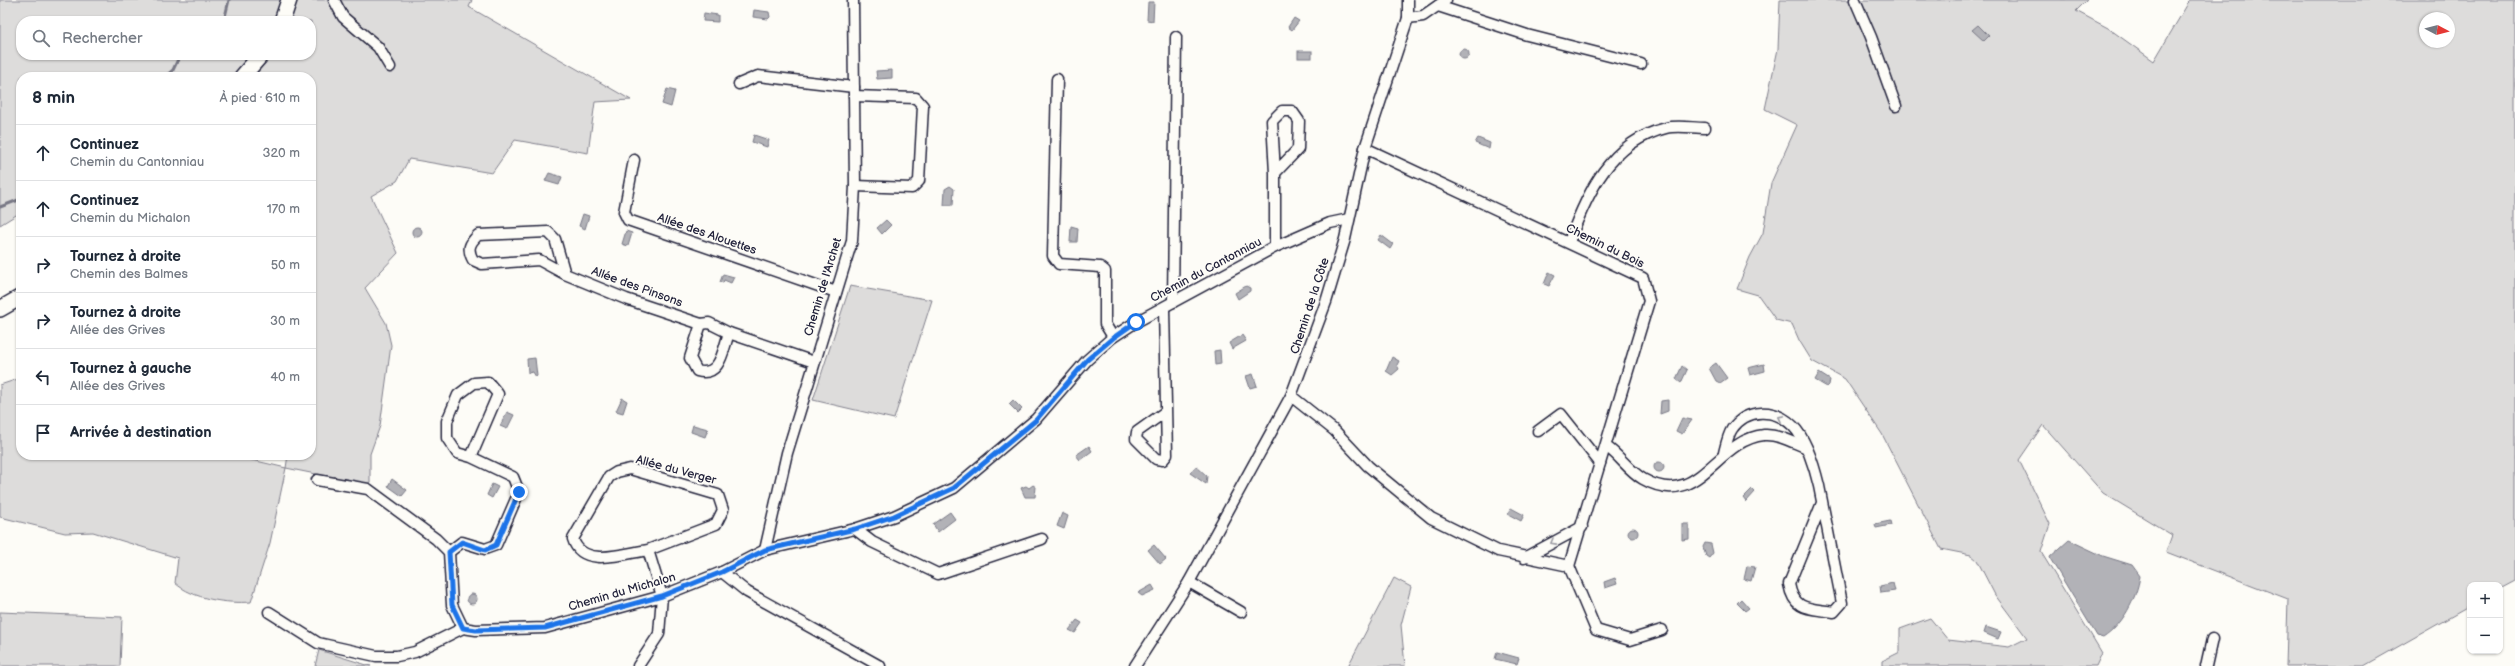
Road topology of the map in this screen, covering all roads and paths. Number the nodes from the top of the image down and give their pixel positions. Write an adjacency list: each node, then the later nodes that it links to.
1 (289, 0): 7 (street)
2 (334, 0): 12 (street)
3 (853, 0): 16 (street, Chemin de l'Archet)
4 (1408, 0): 8 (street, Chemin de la Côte)
5 (1855, 0): 17 (street)
6 (1442, 3): 8 (street); 11 (street)
7 (284, 16)
8 (1408, 18): 19 (street, Chemin de la Côte)
9 (1176, 37): 29 (street)
10 (257, 60): 13 (street)
11 (1641, 64)
12 (390, 67)
13 (246, 72)
14 (1057, 79): 34 (street)
15 (739, 84): 16 (street)
16 (854, 92): 22 (street, Chemin de l'Archet); 22 (street)
17 (1896, 106)
18 (1706, 128): 24 (street)
19 (1365, 148): 23 (street, Chemin de la Côte); 24 (street, Chemin du Bois)
20 (634, 160): 27 (street, Allée des Alouettes)
21 (1275, 173): 21 (street); 25 (street)
22 (855, 186): 27 (street, Chemin de l'Archet)
23 (1349, 219): 25 (street, Chemin du Cantonniau); 36 (street, Chemin de la Côte)
24 (1569, 242): 39 (street, Chemin du Bois)
25 (1275, 247): 29 (street, Chemin du Cantonniau)
26 (565, 274): 26 (street, Allée des Pinsons); 32 (street, Allée des Pinsons)
27 (836, 292): 35 (street, Chemin de l'Archet)
28 (16, 300): 30 (street)
29 (1173, 302): 31 (street, Chemin du Cantonniau)
30 (0, 308)
31 (1164, 308): 34 (street, Chemin du Cantonniau); 37 (street)
32 (701, 324): 33 (street, Allée des Pinsons); 33 (street)
33 (729, 333): 35 (street, Allée des Pinsons)
34 (1113, 338): 47 (street, Chemin du Cantonniau)
35 (814, 362): 50 (street, Chemin de l'Archet)
36 (1290, 396): 52 (street); 55 (street, Chemin de la Côte)
37 (1165, 412): 37 (street)
38 (1538, 431): 43 (street)
39 (1606, 447): 41 (street); 43 (street, Chemin du Bois)
40 (1804, 447): 41 (street); 41 (street, one-way to 41); 45 (street)
41 (1724, 453)
42 (471, 457): 42 (street); 51 (street)
43 (1600, 463): 46 (street, Chemin du Bois)
44 (317, 480): 51 (street)
45 (1822, 504): 45 (street)
46 (1582, 527): 52 (street, one-way to 52); 53 (street, Chemin du Bois)
47 (855, 529): 48 (street); 50 (street, Chemin du Cantonniau)
48 (1042, 539)
49 (648, 550): 49 (street, Allée du Verger); 56 (street)
50 (765, 550): 54 (street, Chemin du Cantonniau)
51 (449, 552): 59 (street)
52 (1524, 558): 53 (street)
53 (1569, 566): 60 (street)
54 (722, 572): 56 (street, Chemin du Michalon); 63 (street)
55 (1189, 582): 58 (street); 64 (street, Chemin de la Côte)
56 (662, 596): 59 (street, Chemin du Michalon); 62 (street)
57 (269, 612): 59 (street)
58 (1240, 612)
59 (463, 628)
60 (1662, 630)
61 (2212, 639): 65 (street)
62 (638, 666)
63 (880, 666)
64 (1135, 666)
65 (2206, 666)

